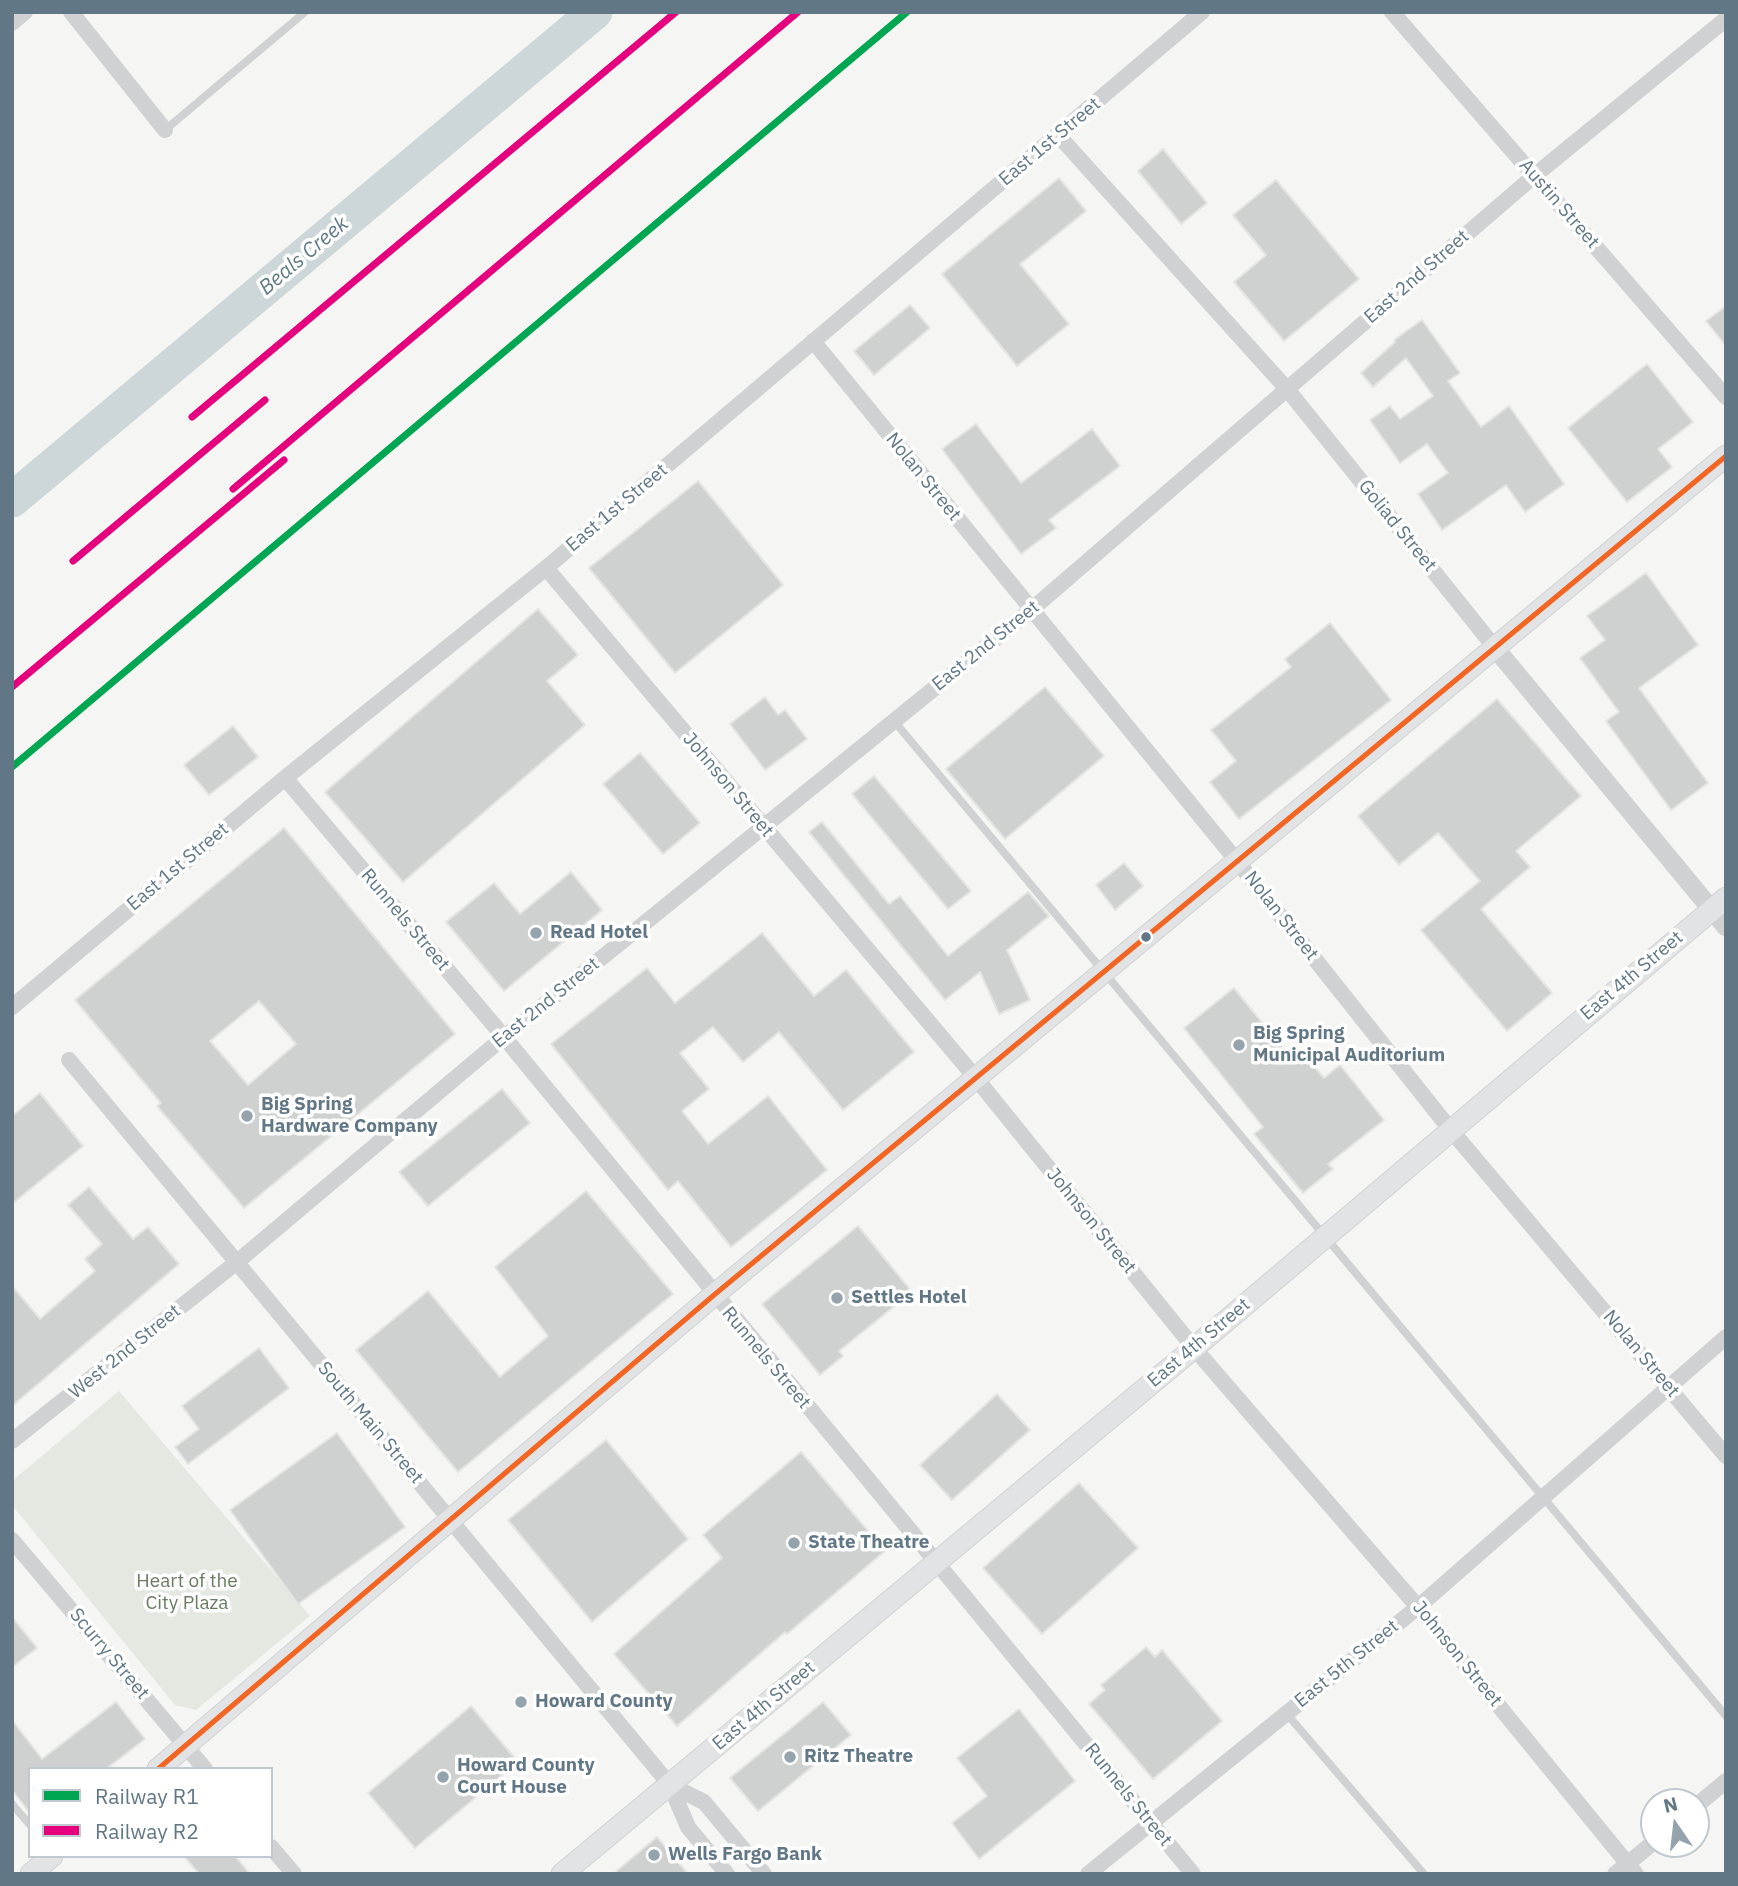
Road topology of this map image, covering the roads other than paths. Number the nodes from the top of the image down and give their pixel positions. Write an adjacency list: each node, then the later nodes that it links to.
1 (25, 12): 8 (street)
2 (71, 12): 9 (street)
3 (305, 12): 6 (lane)
4 (1202, 12): 10 (street, East 1st Street)
5 (1392, 12): 11 (street, Austin Street)
6 (293, 16): 9 (lane)
7 (1726, 19): 11 (street, East 2nd Street)
8 (12, 23)
9 (164, 130)
10 (1058, 135): 12 (street, East 1st Street); 13 (street, Goliad Street)
11 (1534, 176): 13 (street, East 2nd Street); 14 (street, Austin Street)
12 (813, 341): 16 (street, East 1st Street); 17 (street, Nolan Street)
13 (1287, 390): 17 (street, East 2nd Street); 18 (street, Goliad Street)
14 (1726, 397)
15 (1726, 456): 18 (main road)
16 (546, 568): 20 (street, East 1st Street); 21 (street, Johnson Street)
17 (1031, 610): 19 (street, East 2nd Street); 22 (street, Nolan Street)
18 (1496, 649): 22 (main road); 23 (street, Goliad Street)
19 (894, 721): 21 (street, East 2nd Street); 25 (lane)
20 (285, 778): 26 (street, East 1st Street); 27 (street, Runnels Street)
21 (763, 827): 27 (street, East 2nd Street); 29 (street, Johnson Street)
22 (1236, 860): 25 (main road); 30 (street, Nolan Street)
23 (1719, 904): 24 (street, Goliad Street); 30 (main road, East 4th Street)
24 (1726, 927)
25 (1102, 971): 29 (main road); 31 (lane)
26 (12, 1007)
27 (504, 1037): 32 (street, East 2nd Street); 33 (street, Runnels Street)
28 (69, 1060): 32 (street, South Main Street)
29 (975, 1077): 33 (main road); 35 (street, Johnson Street)
30 (1450, 1129): 31 (main road, East 4th Street); 36 (street, Nolan Street)
31 (1324, 1236): 35 (main road, East 4th Street); 39 (lane)
32 (237, 1262): 37 (street, West 2nd Street); 40 (street, South Main Street)
33 (714, 1295): 40 (main road); 42 (street, Runnels Street)
34 (1726, 1337): 36 (street, East 5th Street)
35 (1194, 1348): 42 (main road, East 4th Street); 43 (street, Johnson Street)
36 (1668, 1386): 38 (street, Nolan Street); 39 (street, East 5th Street)
37 (12, 1441)
38 (1726, 1456)
39 (1542, 1497): 43 (street, East 5th Street); 45 (lane)
40 (451, 1521): 46 (main road); 50 (street, South Main Street)
41 (12, 1540): 46 (street, Scurry Street)
42 (937, 1561): 50 (main road, East 4th Street); 53 (street, Runnels Street)
43 (1418, 1607): 44 (street, East 5th Street); 58 (street, Johnson Street)
44 (1286, 1713): 53 (street, East 5th Street); 66 (lane)
45 (1726, 1716)
46 (186, 1745): 47 (main road); 48 (street, Scurry Street)
47 (160, 1767)
48 (203, 1767)
49 (1726, 1781): 51 (street)
50 (670, 1785): 61 (main road, East 4th Street); 62 (street, South Main Street); 63 (street, South Main Street)
51 (1710, 1794)
52 (12, 1804): 54 (lane)
53 (1150, 1822): 64 (street, East 5th Street); 65 (street, Runnels Street)
54 (28, 1823)
55 (273, 1849): 60 (street)
56 (1640, 1857): 58 (street)
57 (50, 1858): 59 (main road)
58 (1627, 1870)
59 (31, 1874)
60 (294, 1874)
61 (562, 1874)
62 (727, 1874)
63 (764, 1874)
64 (1088, 1874)
65 (1193, 1874)
66 (1424, 1874)

